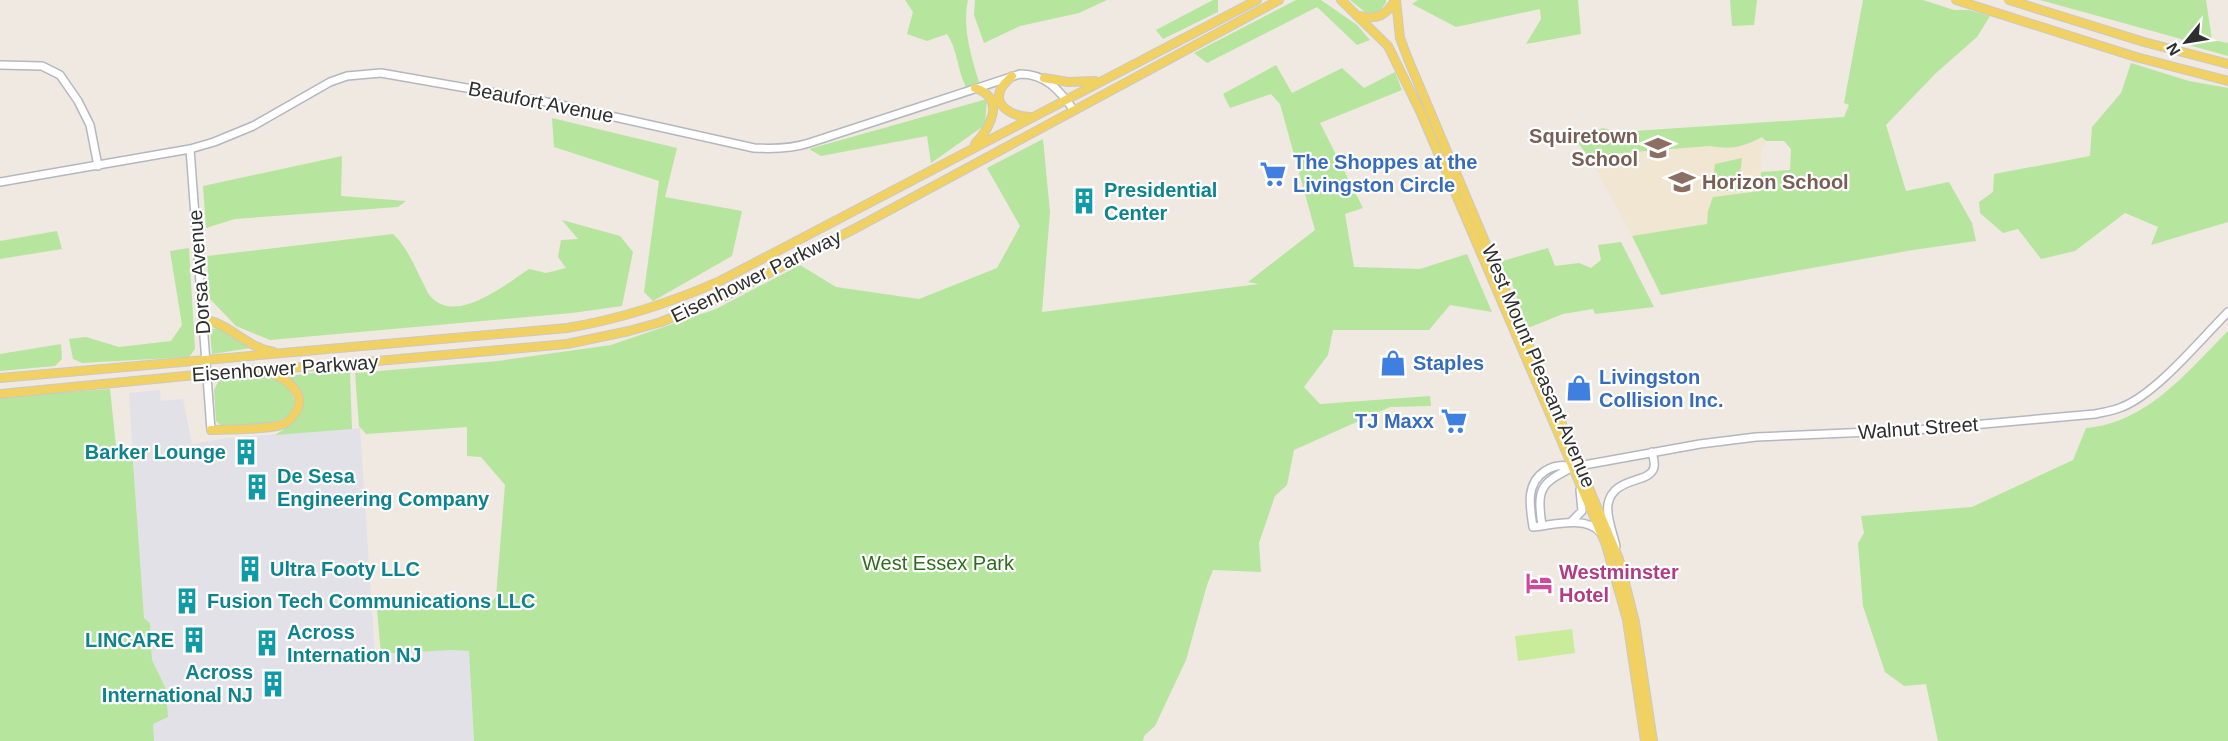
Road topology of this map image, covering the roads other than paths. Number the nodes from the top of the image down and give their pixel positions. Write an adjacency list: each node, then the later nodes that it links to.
1 (1257, 0): 13 (main road, Eisenhower Parkway)
2 (1280, 0): 17 (main road, Eisenhower Parkway)
3 (1331, 0): 7 (main road, West Mount Pleasant Avenue)
4 (1395, 0): 8 (main road); 33 (main road, West Mount Pleasant Avenue)
5 (1956, 0): 14 (main road)
6 (2009, 0): 9 (main road)
7 (1344, 3): 8 (main road, West Mount Pleasant Avenue)
8 (1359, 16): 33 (main road, West Mount Pleasant Avenue)
9 (2228, 64)
10 (0, 65): 21 (street)
11 (1012, 76): 12 (street, Beaufort Avenue); 15 (street, Beaufort Avenue); 18 (main road)
12 (1044, 78): 13 (main road); 16 (street)
13 (1103, 80): 16 (main road, Eisenhower Parkway)
14 (2228, 81)
15 (975, 88): 19 (street, Beaufort Avenue); 20 (main road)
16 (1066, 99): 17 (street); 18 (main road, Eisenhower Parkway)
17 (1074, 109): 27 (main road, Eisenhower Parkway)
18 (1031, 117): 20 (main road, Eisenhower Parkway)
19 (190, 149): 21 (street, Beaufort Avenue); 24 (street, Dorsa Avenue)
20 (968, 150): 25 (main road, Eisenhower Parkway)
21 (98, 166): 22 (street, Beaufort Avenue)
22 (0, 182)
23 (2228, 312): 32 (street, Walnut Street)
24 (202, 319): 25 (main road); 26 (street, Dorsa Avenue)
25 (284, 353): 26 (main road, Eisenhower Parkway)
26 (205, 360): 28 (street, Dorsa Avenue); 29 (main road, Eisenhower Parkway)
27 (257, 370): 28 (main road, Eisenhower Parkway); 31 (main road)
28 (206, 374): 30 (main road, Eisenhower Parkway); 31 (street, Dorsa Avenue)
29 (0, 378)
30 (0, 394)
31 (210, 430)
32 (1652, 452): 33 (street, Walnut Street); 37 (street)
33 (1577, 469): 34 (street); 35 (street, Walnut Street); 35 (street, Walnut Street); 36 (main road, West Mount Pleasant Avenue); 37 (main road, West Mount Pleasant Avenue)
34 (1569, 523): 35 (street); 36 (street)
35 (1542, 526)
36 (1601, 534): 38 (main road, West Mount Pleasant Avenue)
37 (1619, 559): 39 (main road, West Mount Pleasant Avenue)
38 (1645, 741)
39 (1653, 741)

